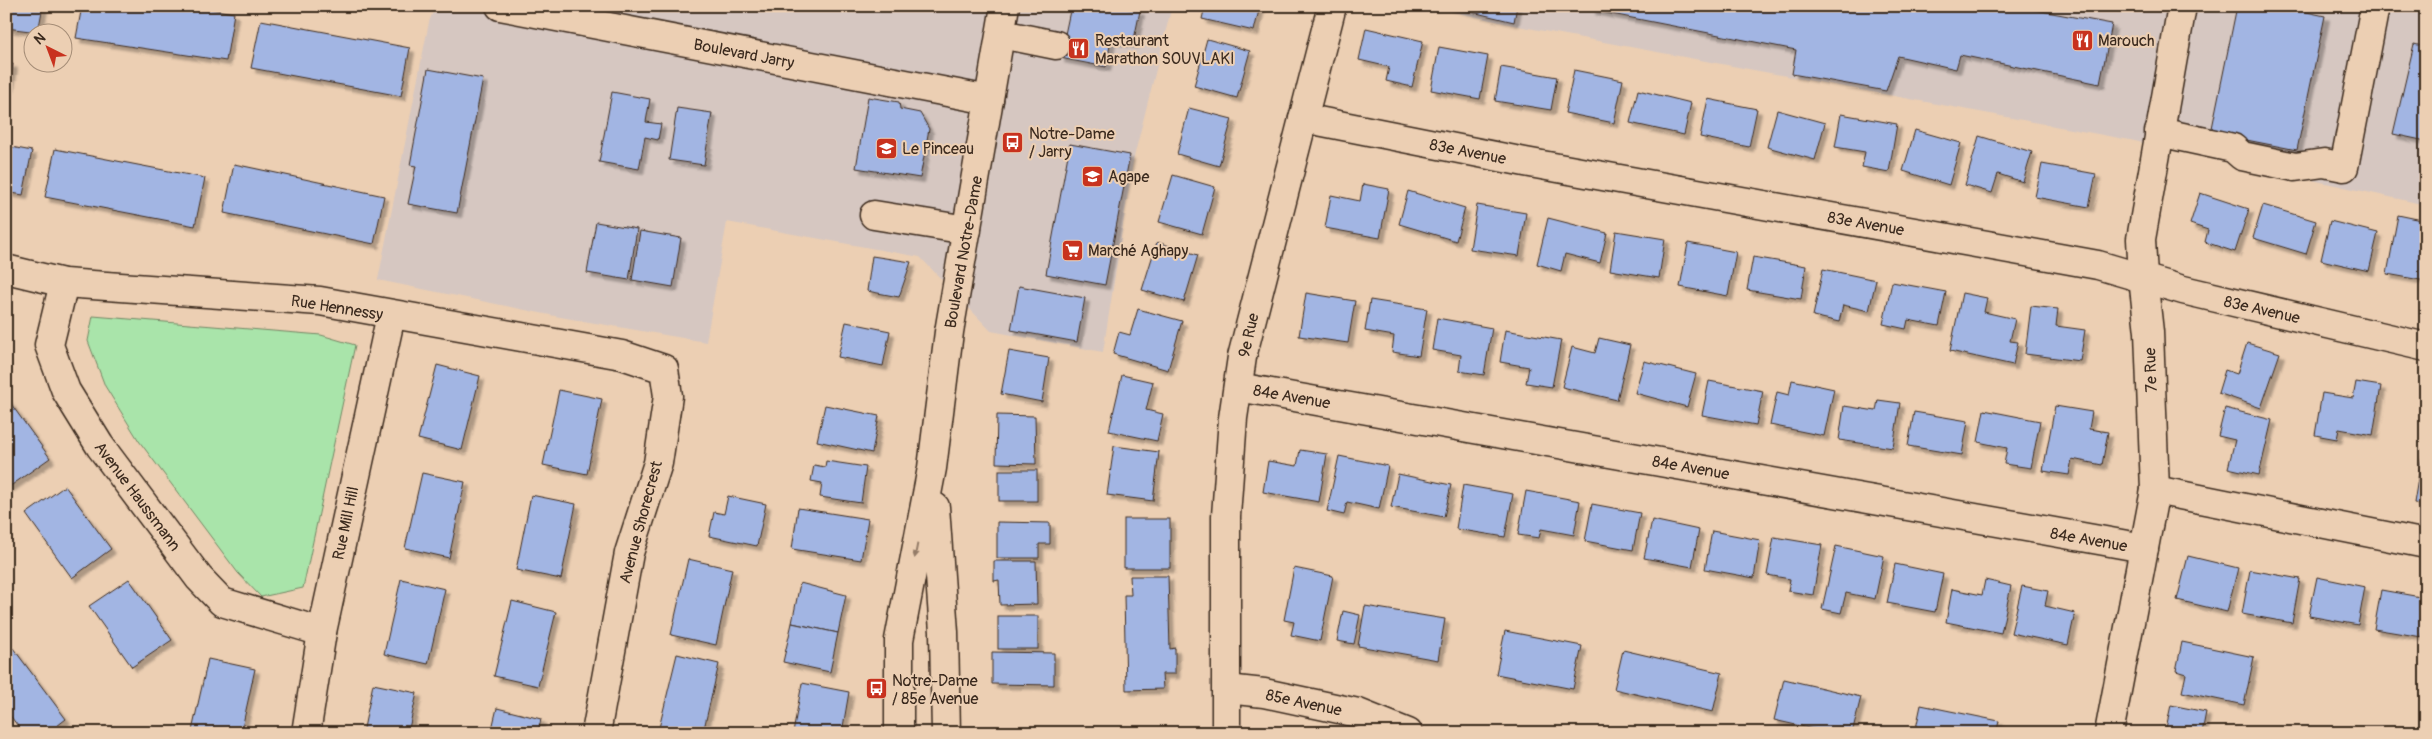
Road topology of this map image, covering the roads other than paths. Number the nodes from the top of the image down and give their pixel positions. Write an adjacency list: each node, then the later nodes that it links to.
1 (500, 6): 8 (street, Boulevard Jarry)
2 (1005, 6): 6 (street, Boulevard Notre-Dame)
3 (1332, 6): 9 (street, 9e Rue)
4 (2182, 6): 10 (street, 7e Rue)
5 (2375, 6): 10 (street)
6 (1001, 34): 7 (street); 8 (street, Boulevard Notre-Dame)
7 (1056, 45)
8 (989, 100): 12 (street, Boulevard Notre-Dame)
9 (1303, 118): 14 (street, 83e Avenue); 19 (street, 9e Rue)
10 (2159, 132): 14 (street, 7e Rue)
11 (874, 215): 12 (street)
12 (967, 230): 20 (street, Boulevard Notre-Dame)
13 (6, 269): 15 (street, Rue Hennessy)
14 (2143, 278): 17 (street, 83e Avenue); 21 (street, 7e Rue)
15 (64, 284): 16 (street, Rue Hennessy); 24 (street, Avenue Haussmann)
16 (391, 315): 18 (street, Rue Hennessy); 24 (street, Rue Mill Hill)
17 (2426, 348)
18 (664, 369): 27 (street, Avenue Shorecrest)
19 (1238, 387): 23 (street, 84e Avenue); 25 (street, 9e Rue)
20 (932, 468): 28 (street, Boulevard Notre-Dame, one-way to 28); 29 (street, Boulevard Notre-Dame)
21 (2155, 490): 22 (street); 23 (street, 7e Rue)
22 (2426, 544)
23 (2144, 548): 32 (street, 7e Rue)
24 (322, 632): 26 (street, Rue Mill Hill)
25 (1227, 689): 30 (street, 9e Rue); 31 (street, 85e Avenue)
26 (306, 733)
27 (596, 733)
28 (899, 733)
29 (946, 733)
30 (1226, 733)
31 (1408, 733)
32 (2109, 733)

